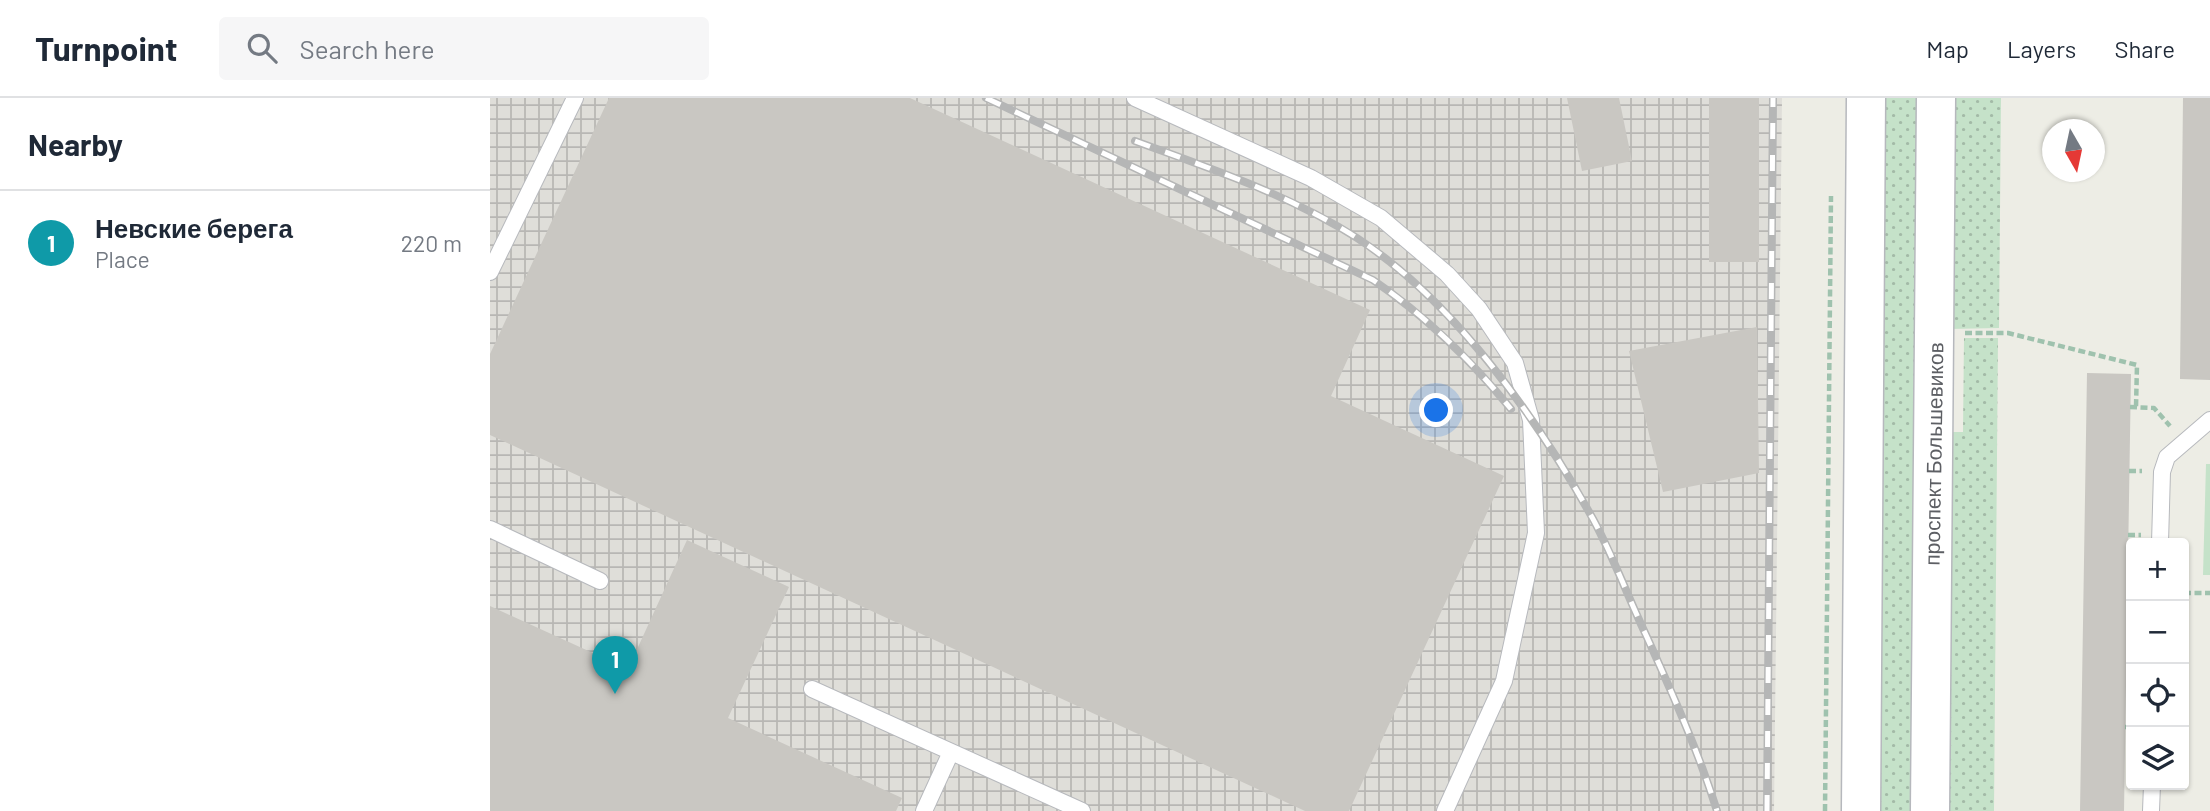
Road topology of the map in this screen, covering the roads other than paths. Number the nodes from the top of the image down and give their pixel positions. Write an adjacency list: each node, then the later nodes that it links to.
1 (575, 98): 5 (lane)
2 (1135, 98): 15 (lane)
3 (1867, 98): 16 (main road)
4 (1936, 98): 17 (main road, проспект Большевиков)
5 (490, 272)
6 (2210, 420): 8 (lane)
7 (490, 529): 9 (lane)
8 (2160, 538)
9 (600, 580)
10 (812, 689): 11 (lane)
11 (951, 752): 13 (lane); 14 (lane)
12 (2151, 790): 18 (lane)
13 (924, 811)
14 (1082, 811)
15 (1445, 811)
16 (1861, 811)
17 (1930, 811)
18 (2151, 811)

